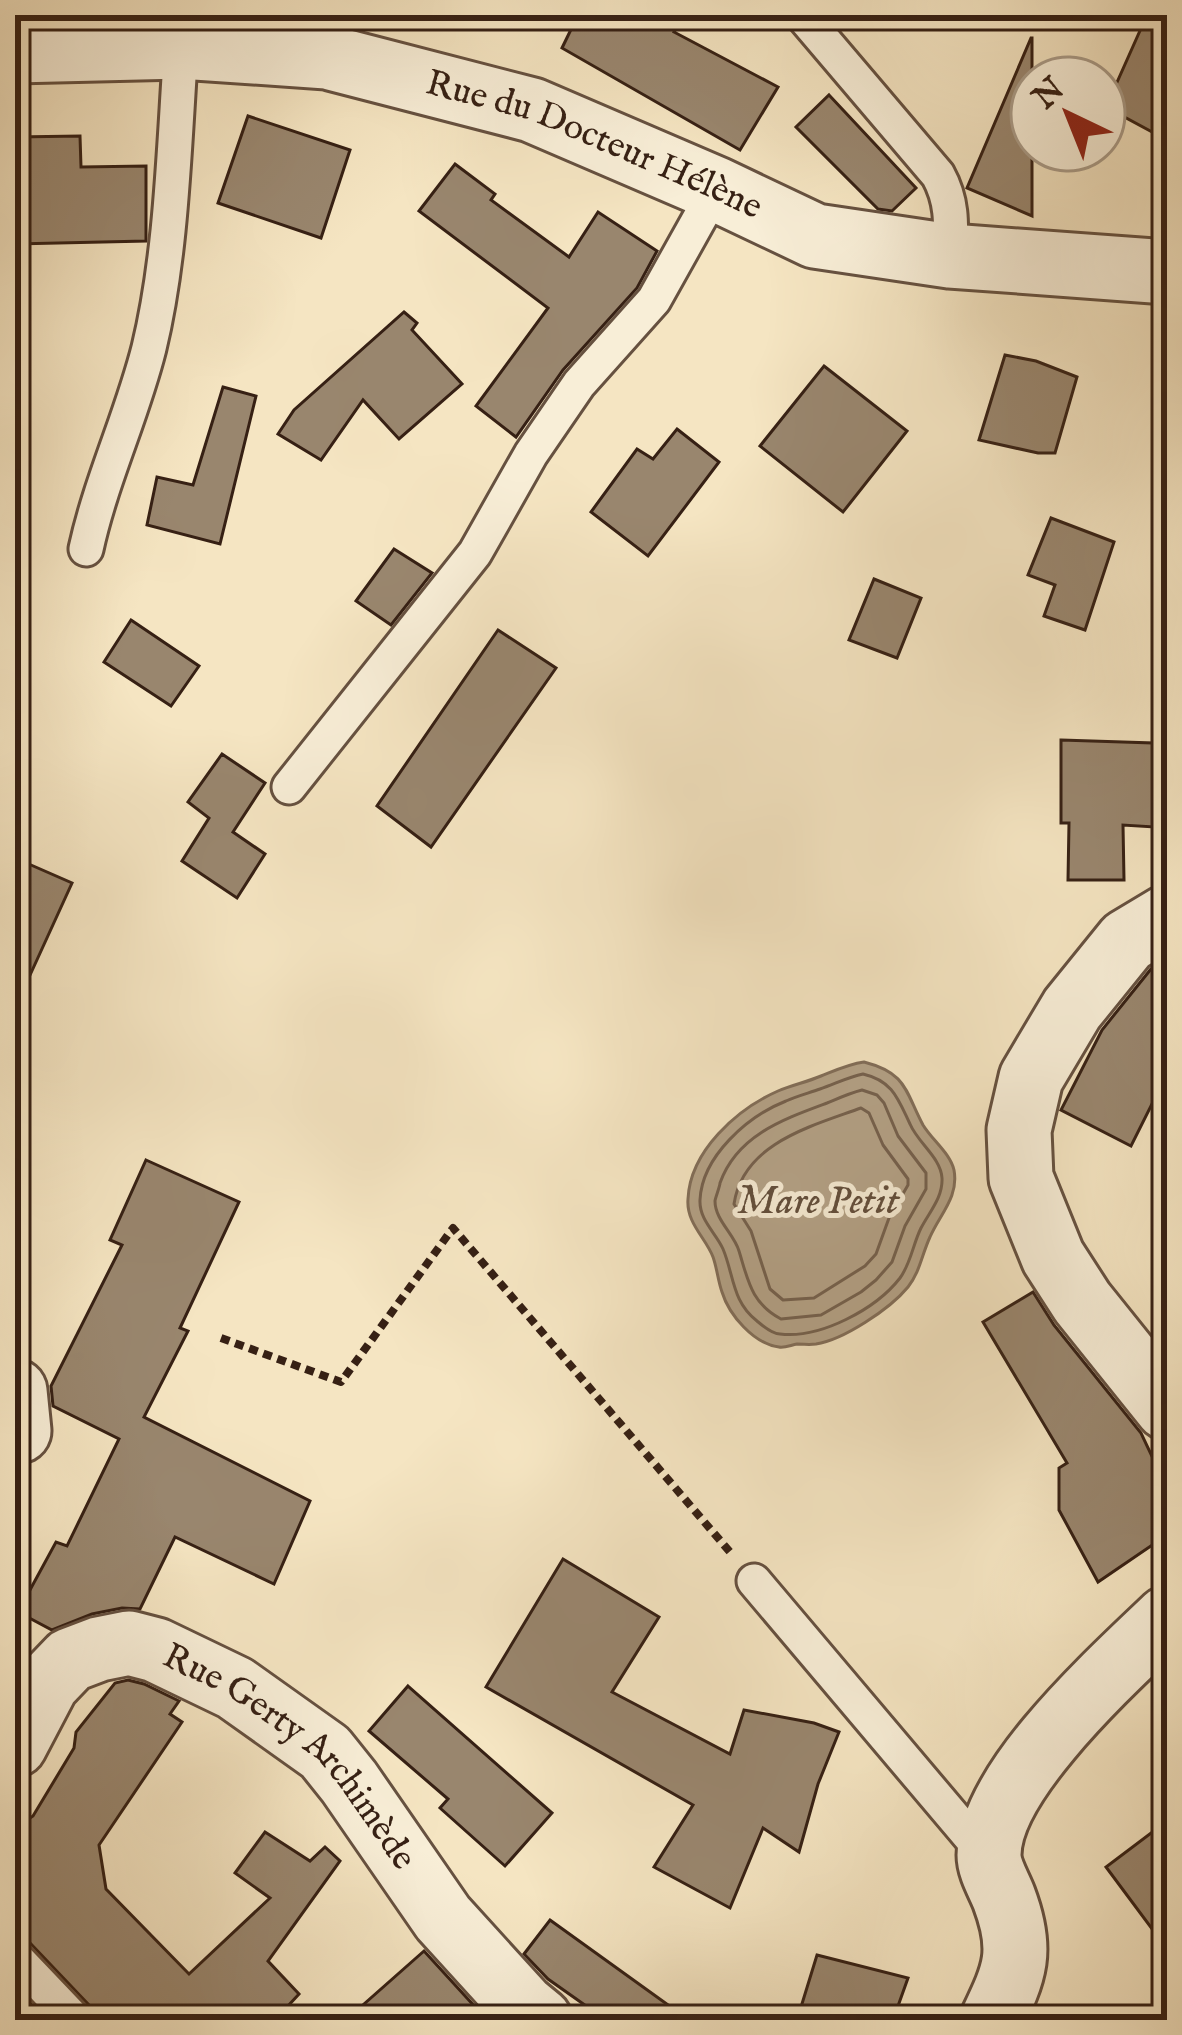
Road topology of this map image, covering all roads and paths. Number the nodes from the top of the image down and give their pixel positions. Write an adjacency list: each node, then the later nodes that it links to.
1 (802, 15): 5 (lane)
2 (181, 47): 3 (street, Rue du Docteur Hélène); 4 (street, Rue du Docteur Hélène); 7 (lane)
3 (15, 51)
4 (716, 189): 5 (street, Rue du Docteur Hélène); 8 (lane)
5 (950, 256): 6 (street, Rue du Docteur Hélène)
6 (1167, 272)
7 (86, 549)
8 (289, 787)
9 (1167, 917): 11 (street)
10 (221, 1338): 12 (path)
11 (1167, 1408)
12 (754, 1580): 15 (lane)
13 (1167, 1618): 15 (street)
14 (15, 1745): 18 (street, Rue Gerty Archimède)
15 (989, 1858): 19 (street)
16 (15, 1958): 17 (lane)
17 (75, 2020)
18 (540, 2020)
19 (992, 2020)

